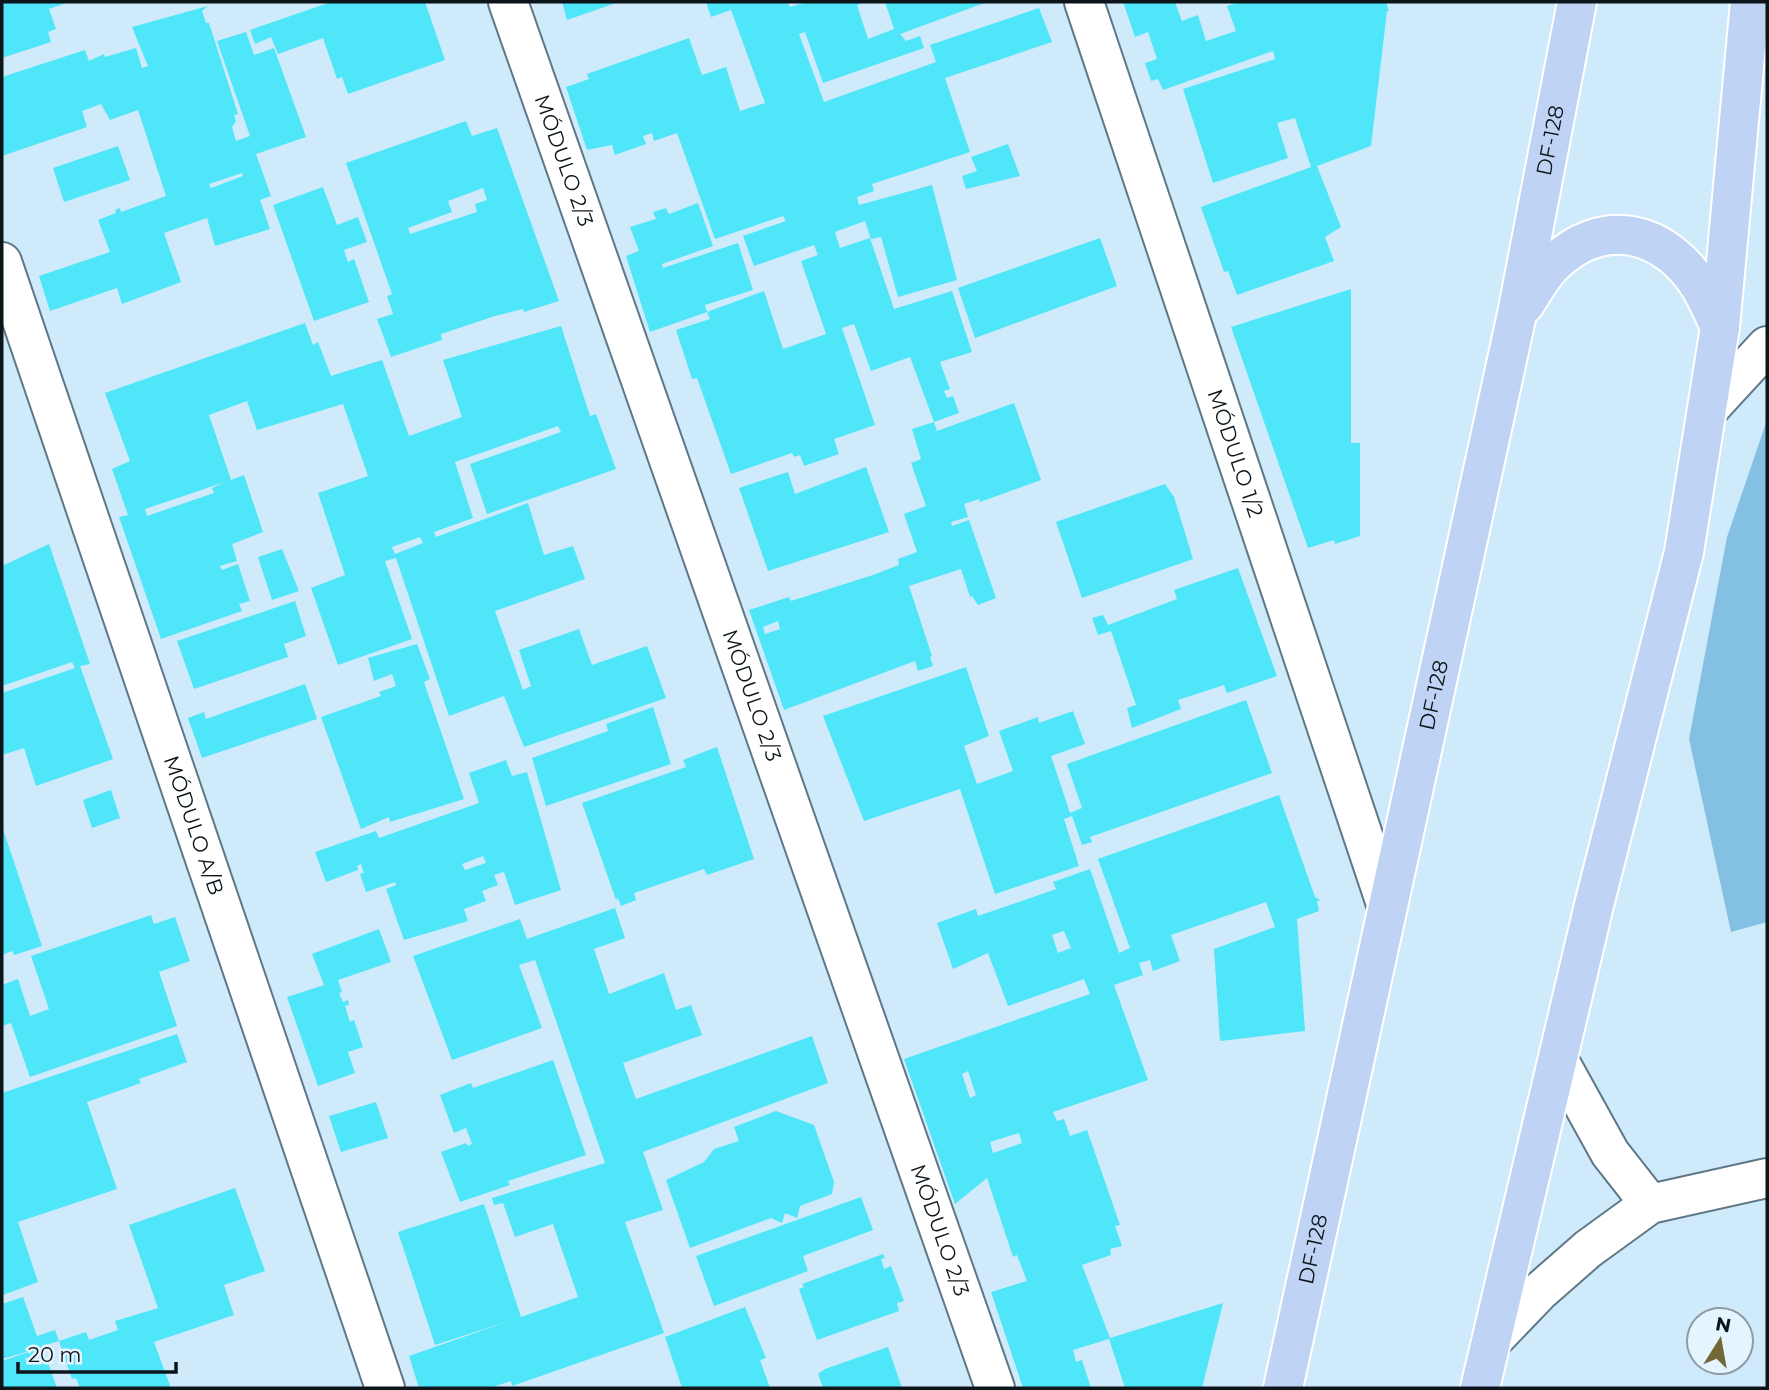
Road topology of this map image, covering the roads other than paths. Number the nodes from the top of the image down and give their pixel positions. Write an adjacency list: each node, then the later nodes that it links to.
1 (508, 2): 16 (street, MÓDULO 2/3)
2 (1084, 2): 10 (street, MÓDULO 1/2)
3 (1750, 2): 7 (main road)
4 (1574, 8): 6 (main road, DF-128 / DF-128)
5 (2, 262): 15 (street, MÓDULO A/B)
6 (1517, 314): 7 (main road); 10 (main road, DF-128 / DF-128)
7 (1720, 327): 9 (main road)
8 (1767, 346): 9 (street)
9 (1707, 411): 11 (main road)
10 (1386, 904): 17 (main road, DF-128 / DF-128)
11 (1558, 1059): 13 (street); 14 (main road)
12 (1765, 1182): 13 (street)
13 (1650, 1204): 14 (street)
14 (1491, 1342): 18 (main road)
15 (386, 1388)
16 (995, 1388)
17 (1283, 1388)
18 (1480, 1388)

